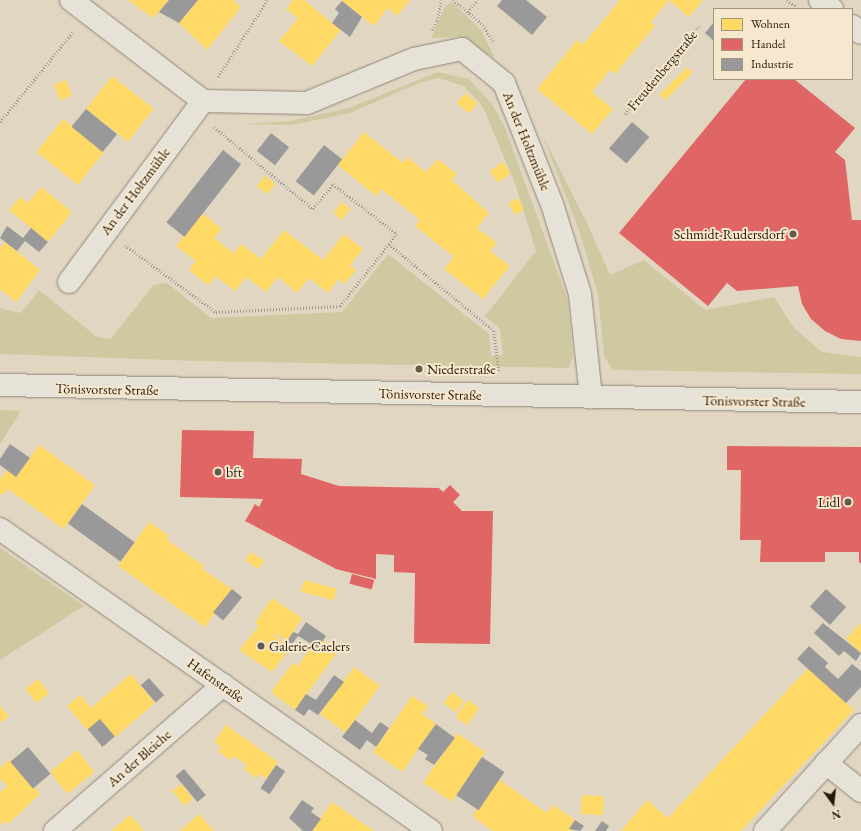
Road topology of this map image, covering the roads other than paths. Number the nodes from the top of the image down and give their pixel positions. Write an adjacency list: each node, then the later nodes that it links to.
1 (72, 0): 6 (street)
2 (820, 0): 3 (street)
3 (831, 8)
4 (853, 27): 5 (street)
5 (861, 33)
6 (199, 106): 7 (street, An der Holtzmühle); 9 (street, An der Holtzmühle)
7 (69, 282)
8 (0, 385): 9 (street, Tönisvorster Straße)
9 (591, 397): 10 (street, Tönisvorster Straße)
10 (861, 402)
11 (0, 529): 12 (street, Hafenstraße)
12 (223, 685): 16 (street, An der Bleiche); 17 (street, Hafenstraße)
13 (861, 725): 14 (street)
14 (826, 763): 15 (street); 18 (street)
15 (861, 790)
16 (54, 831)
17 (431, 831)
18 (765, 831)

